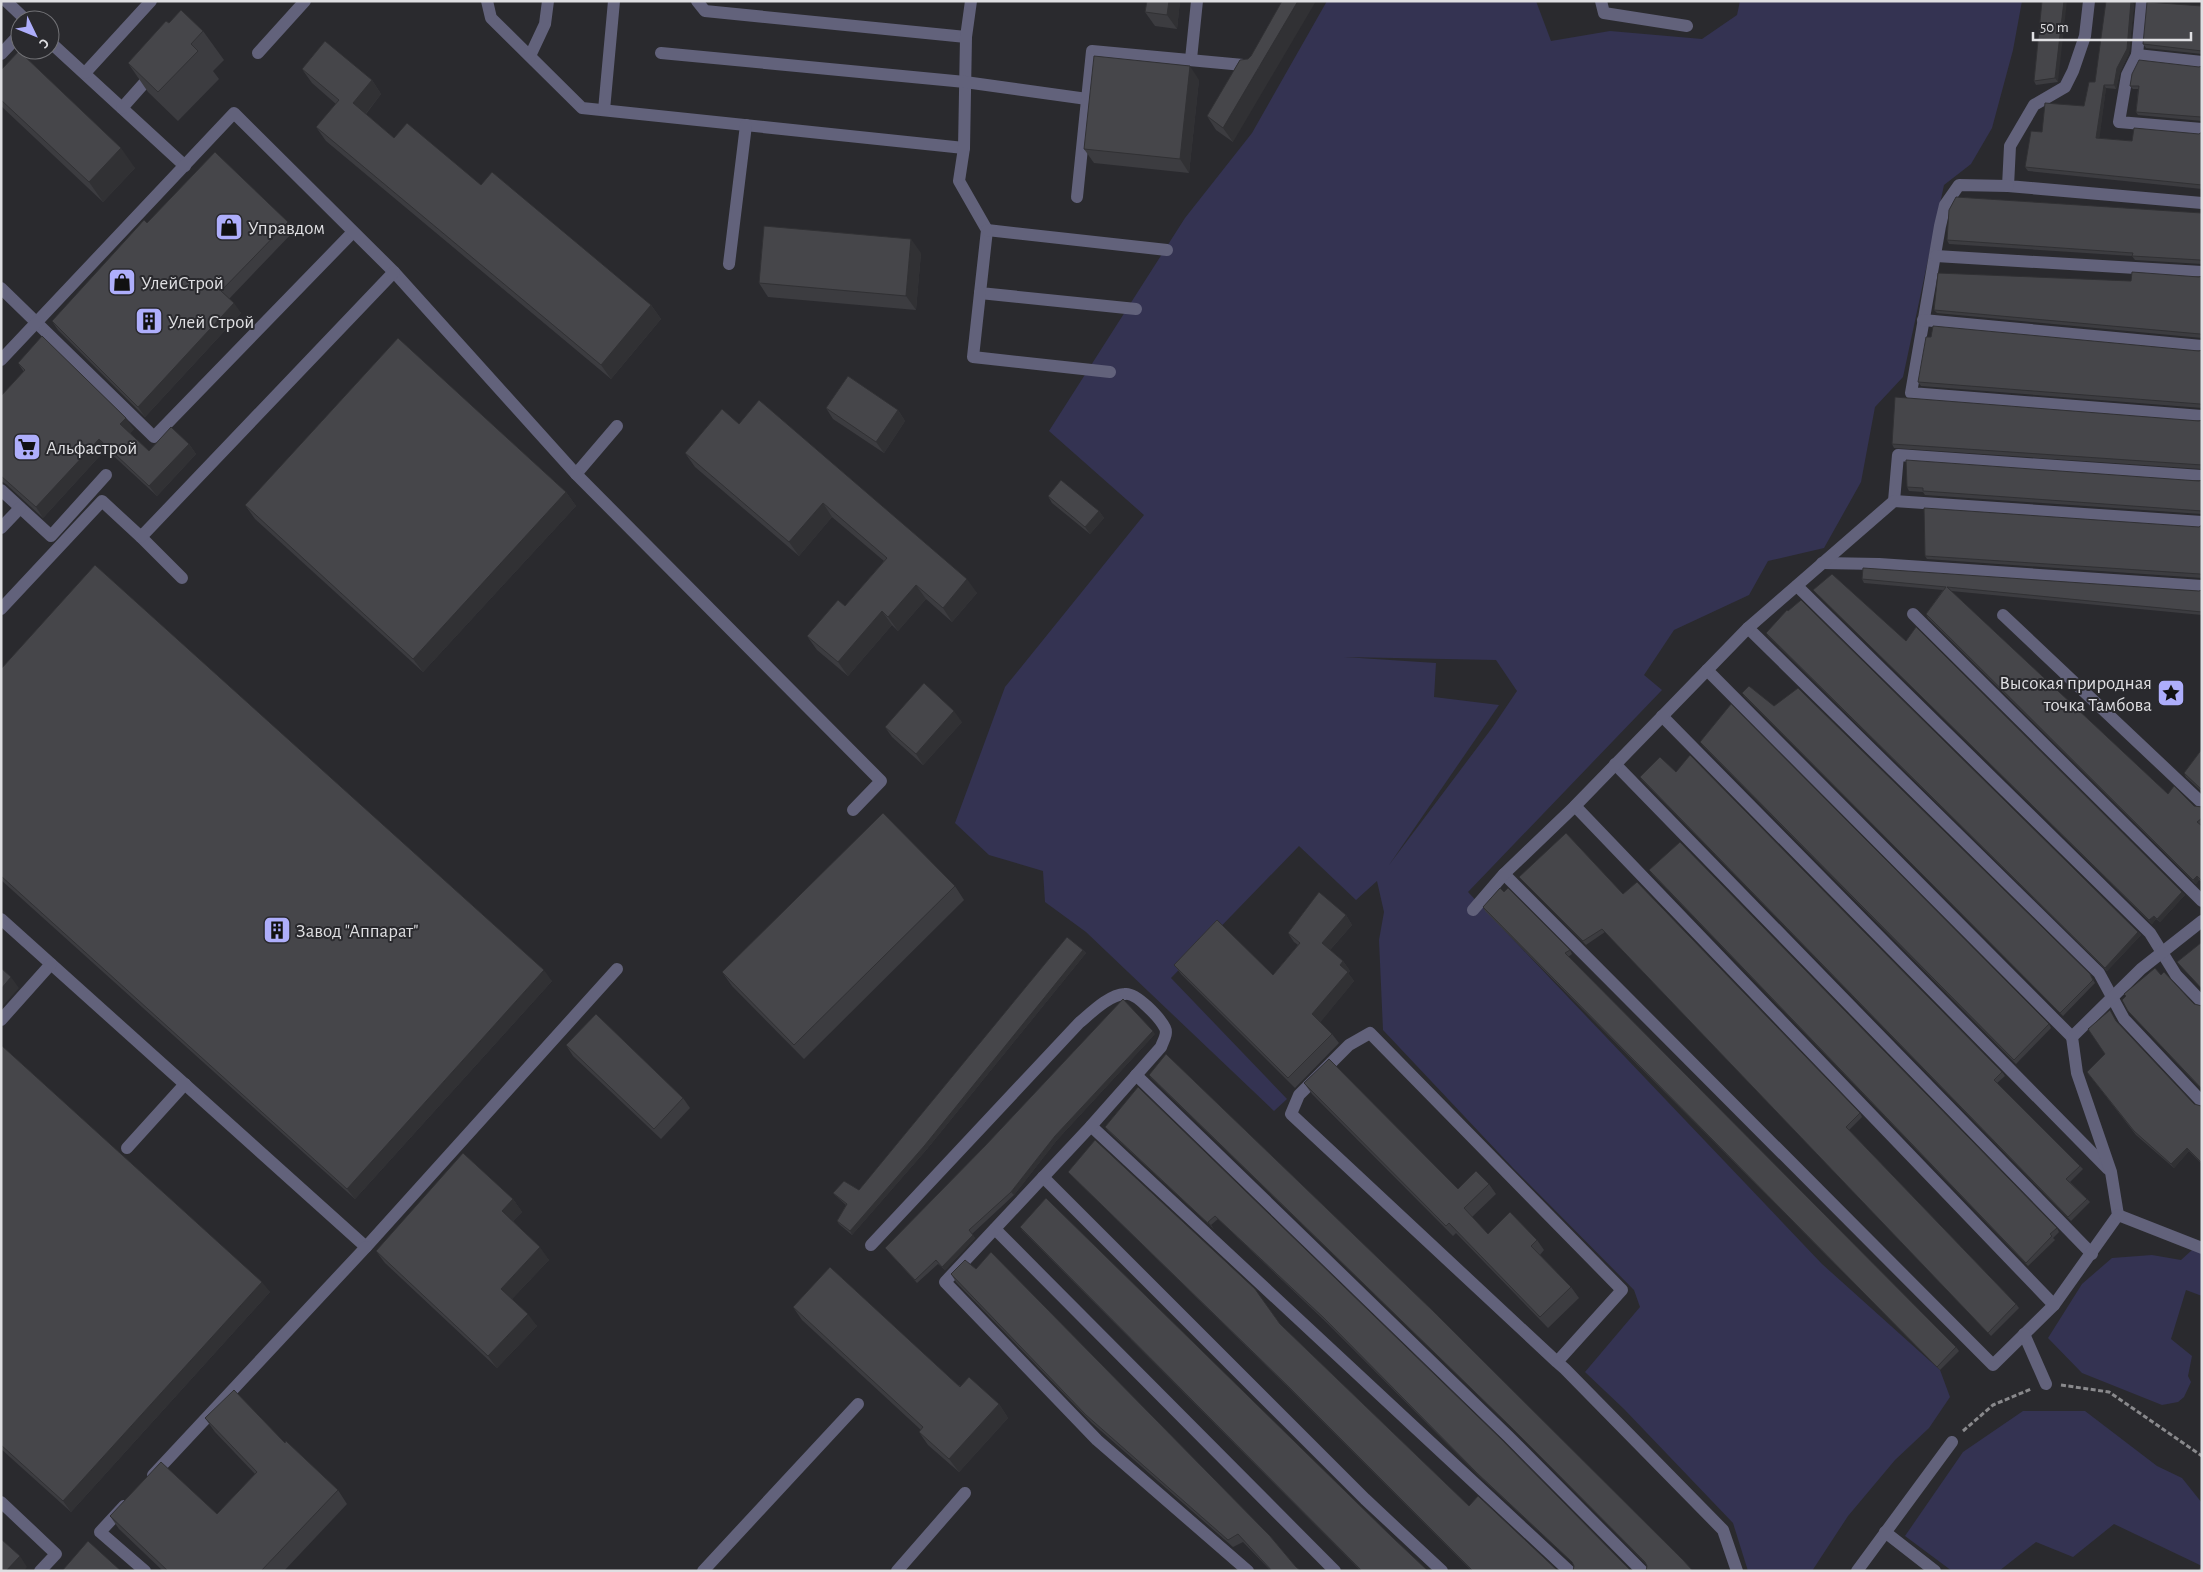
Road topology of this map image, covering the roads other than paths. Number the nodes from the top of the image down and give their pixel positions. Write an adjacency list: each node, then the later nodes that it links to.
1 (6, 1): 13 (street)
2 (151, 1): 27 (street)
3 (305, 1): 18 (street)
4 (487, 1): 22 (street)
5 (548, 1): 22 (street)
6 (614, 1): 31 (street)
7 (697, 1): 15 (street)
8 (972, 1): 15 (street)
9 (1198, 1): 24 (street)
10 (1601, 1): 14 (street)
11 (2089, 1): 36 (street)
12 (2142, 1): 21 (street)
13 (15, 10)
14 (1687, 26)
15 (966, 37): 28 (street)
16 (10, 45): 20 (street)
17 (60, 51): 27 (street)
18 (258, 52)
19 (661, 53): 28 (street)
20 (1, 54)
21 (2137, 55): 25 (street); 33 (street)
22 (530, 56): 31 (street)
23 (1258, 58): 24 (street)
24 (1191, 60): 29 (street)
25 (2202, 62)
26 (162, 64): 30 (street)
27 (85, 73): 30 (street)
28 (965, 82): 29 (street); 34 (street)
29 (1087, 99): 37 (street)
30 (122, 108): 35 (street)
31 (604, 110): 32 (street)
32 (746, 125): 34 (street); 43 (street)
33 (2202, 129)
34 (964, 148): 39 (street)
35 (185, 166): 40 (street); 50 (street)
36 (2008, 186): 38 (street); 42 (street)
37 (1077, 197)
38 (2202, 203)
39 (987, 230): 41 (street); 47 (street)
40 (353, 232): 44 (street); 50 (street)
41 (1167, 250)
42 (1936, 256): 45 (street); 49 (street)
43 (728, 264)
44 (394, 272): 56 (street); 64 (street)
45 (2202, 272)
46 (1, 288): 50 (street)
47 (980, 293): 48 (street); 53 (street)
48 (1136, 309)
49 (1922, 320): 51 (street); 54 (street)
50 (37, 322): 52 (street)
51 (2202, 346)
52 (1, 360)
53 (1110, 372)
54 (2202, 416)
55 (617, 426): 56 (street)
56 (576, 474): 78 (street)
57 (106, 475): 61 (street)
58 (2202, 476): 60 (street)
59 (1, 490): 61 (street)
60 (1894, 501): 62 (street); 65 (street)
61 (20, 508): 63 (street)
62 (2202, 522)
63 (1, 528)
64 (141, 538): 66 (street); 69 (street)
65 (1822, 563): 67 (street); 68 (street)
66 (182, 578)
67 (1797, 586): 72 (street); 84 (street)
68 (2202, 586)
69 (1, 608)
70 (1913, 614): 80 (street)
71 (2003, 615): 76 (street)
72 (1748, 628): 73 (street); 87 (street)
73 (1707, 670): 74 (street); 90 (street)
74 (1662, 716): 75 (street); 96 (street)
75 (1615, 764): 77 (street); 103 (street)
76 (2202, 803)
77 (1575, 806): 79 (street); 104 (street)
78 (854, 810)
79 (1504, 874): 81 (street); 105 (street)
80 (2202, 901)
81 (1473, 910)
82 (1, 919): 85 (street)
83 (2202, 922): 84 (street)
84 (2162, 951): 87 (street); 88 (street)
85 (51, 964): 89 (street); 92 (street)
86 (617, 969): 101 (street)
87 (2112, 997): 90 (street); 93 (street)
88 (2202, 1002)
89 (1, 1020)
90 (2072, 1037): 96 (street)
91 (1136, 1075): 94 (street); 100 (street); 121 (street)
92 (185, 1084): 95 (street); 101 (street)
93 (2202, 1102)
94 (1091, 1126): 97 (street); 120 (street)
95 (127, 1148)
96 (2111, 1172): 98 (street)
97 (1043, 1177): 99 (street); 119 (street)
98 (2118, 1216): 102 (street); 103 (street)
99 (995, 1229): 117 (street); 118 (street)
100 (871, 1245)
101 (366, 1247): 114 (street)
102 (2202, 1248)
103 (2092, 1254): 104 (street)
104 (2054, 1305): 105 (street)
105 (2024, 1334): 107 (street)
106 (1557, 1362): 106 (street); 122 (street)
107 (2046, 1384)
108 (858, 1404): 115 (street)
109 (1952, 1442): 112 (street)
110 (964, 1493): 116 (street)
111 (1, 1502): 113 (street)
112 (1885, 1532): 123 (street); 124 (street)
113 (40, 1571)
114 (144, 1571)
115 (703, 1571)
116 (898, 1571)
117 (1248, 1571)
118 (1335, 1571)
119 (1442, 1571)
120 (1569, 1571)
121 (1642, 1571)
122 (1737, 1571)
123 (1857, 1571)
124 (1935, 1571)

